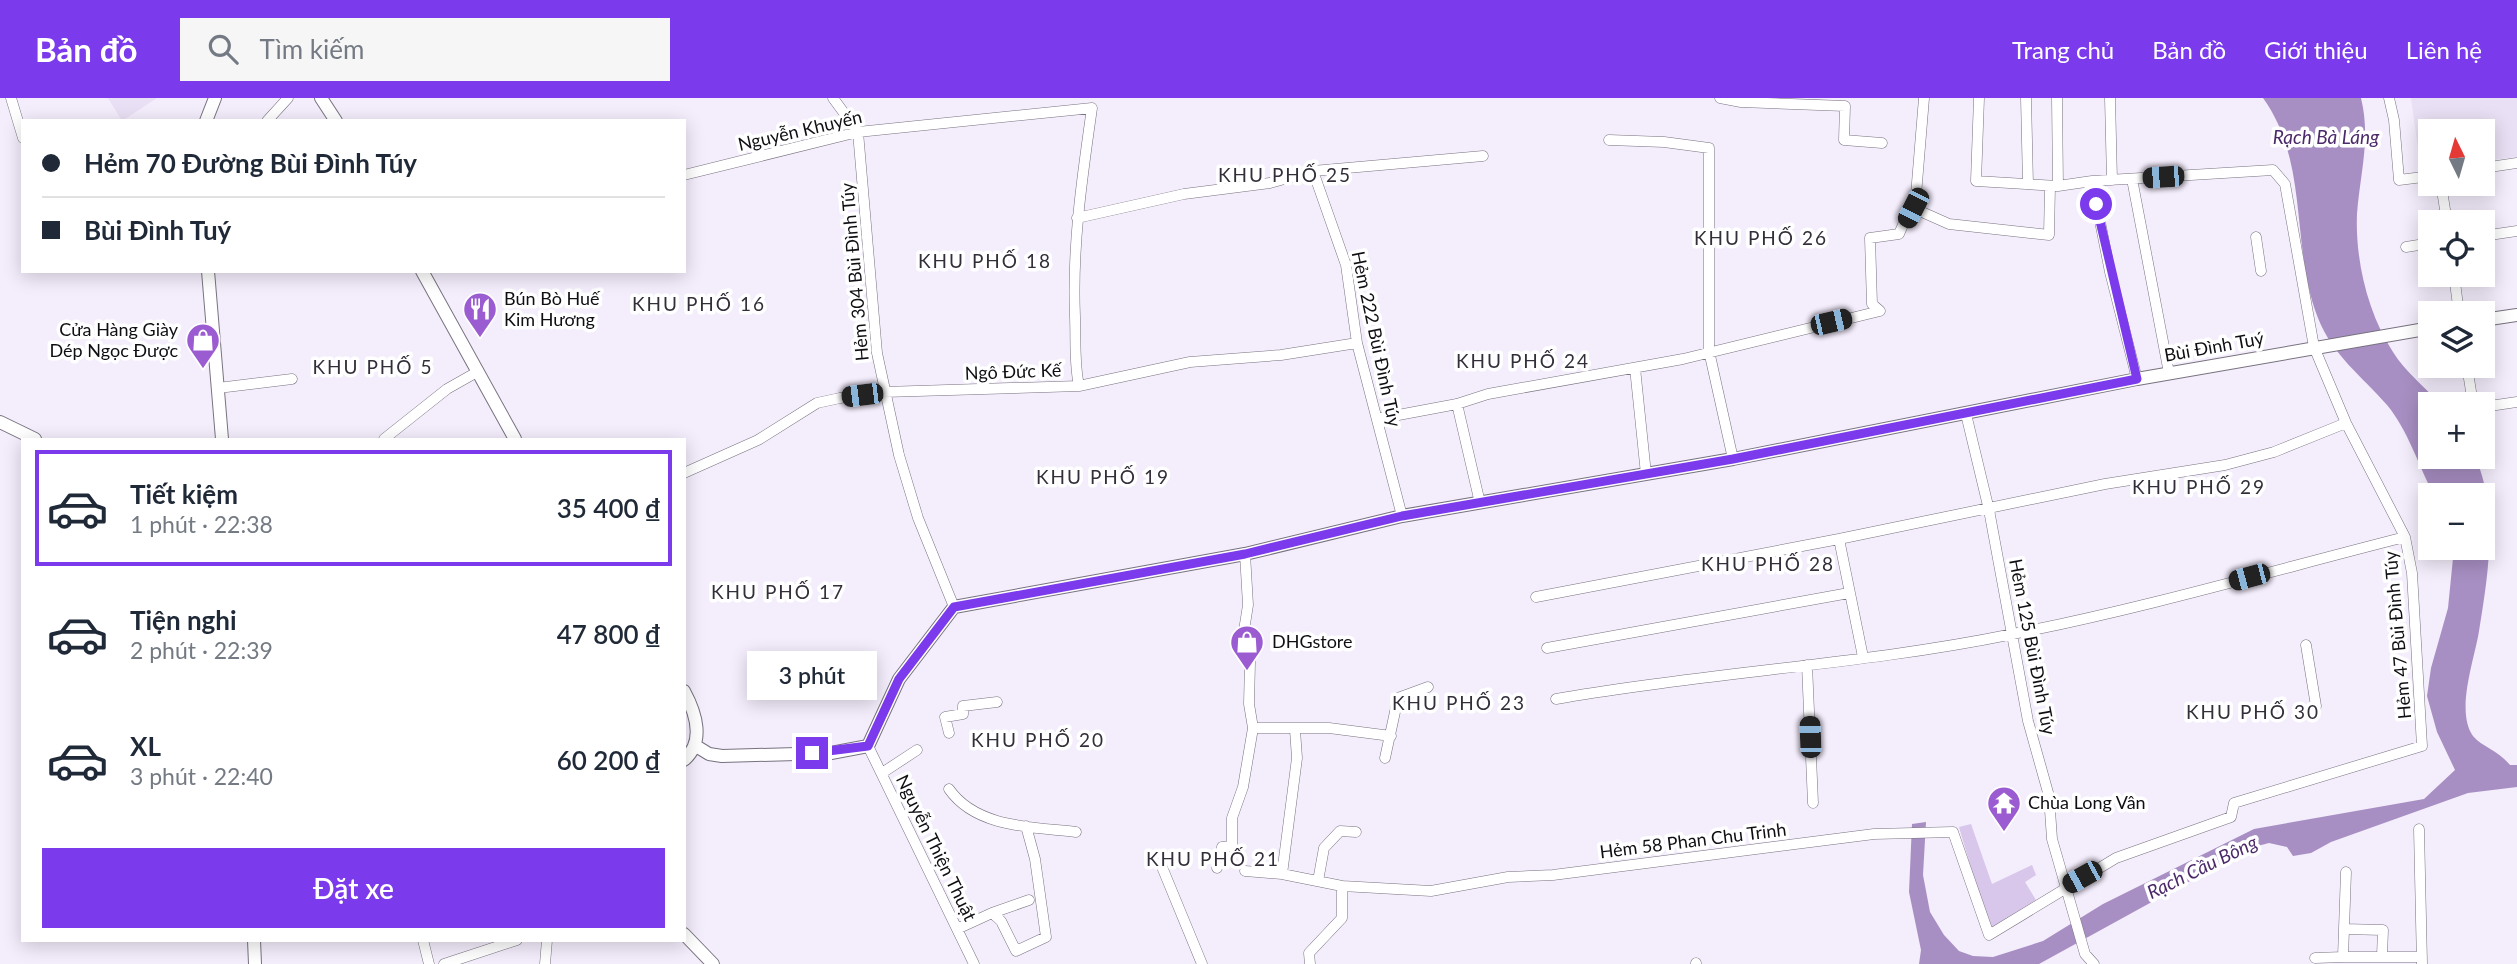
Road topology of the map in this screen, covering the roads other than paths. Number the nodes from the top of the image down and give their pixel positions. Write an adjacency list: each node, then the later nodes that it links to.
1 (11, 98): 16 (street)
2 (215, 98): 13 (street)
3 (288, 98): 14 (street)
4 (321, 98): 15 (street)
5 (833, 98): 17 (street)
6 (1720, 98): 19 (street)
7 (1924, 98): 31 (street)
8 (1979, 98): 29 (street)
9 (2026, 98): 29 (street)
10 (2057, 98): 30 (street)
11 (2110, 98): 27 (street)
12 (2389, 98): 25 (street)
13 (207, 119)
14 (269, 119)
15 (335, 119)
16 (21, 131)
17 (858, 132): 24 (street, Nguyễn Khuyến); 32 (street, Nguyễn Khuyến); 54 (street, Hẻm 304 Bùi Đình Túy)
18 (1609, 140): 46 (street)
19 (1882, 143)
20 (1483, 156): 23 (street)
21 (2517, 163): 22 (street)
22 (2496, 166)
23 (1313, 171): 32 (street); 44 (street, Hẻm 222 Bùi Đình Túy)
24 (686, 175)
25 (2418, 178)
26 (2132, 179): 27 (street); 45 (street, Hẻm 47 Bùi Đình Túy); 49 (street)
27 (2112, 180): 28 (street)
28 (2092, 181): 30 (street); 51 (street)
29 (2028, 184): 30 (street)
30 (2054, 186): 31 (street)
31 (1913, 208): 46 (street)
32 (1077, 218): 52 (street)
33 (2517, 231): 34 (street)
34 (2495, 234)
35 (2256, 237): 38 (street)
36 (2418, 245): 37 (street)
37 (2406, 247)
38 (2261, 271)
39 (208, 273): 53 (street)
40 (423, 273): 48 (street)
41 (2517, 315): 42 (street)
42 (2495, 318)
43 (2418, 330): 45 (street, Bùi Đình Tuý)
44 (1357, 343): 52 (street, Ngô Đức Kế); 59 (street, Hẻm 222 Bùi Đình Túy)
45 (2314, 347): 49 (street, Bùi Đình Tuý); 61 (street, Hẻm 47 Bùi Đình Túy)
46 (1709, 351): 47 (street); 66 (street)
47 (1635, 368): 56 (street); 68 (street)
48 (477, 372): 64 (street); 65 (street)
49 (2169, 373): 51 (street, Bùi Đình Tuý)
50 (292, 379): 53 (street)
51 (2137, 379): 58 (street, Bùi Đình Tuý)
52 (1079, 386): 54 (street, Ngô Đức Kế)
53 (218, 388): 63 (street)
54 (884, 392): 67 (street, Ngô Đức Kế); 77 (street, Hẻm 304 Bùi Đình Túy)
55 (2517, 402): 57 (street)
56 (1457, 404): 59 (street); 69 (street)
57 (2495, 405)
58 (1966, 414): 66 (street, Bùi Đình Tuý); 70 (street, Hẻm 125 Bùi Đình Túy)
59 (1377, 419): 71 (street, Hẻm 222 Bùi Đình Túy)
60 (0, 422): 62 (street)
61 (2346, 423): 70 (street); 72 (street, Hẻm 47 Bùi Đình Túy)
62 (33, 438)
63 (222, 438)
64 (385, 438)
65 (514, 438)
66 (1733, 459): 68 (street, Bùi Đình Tuý)
67 (686, 472)
68 (1646, 474): 69 (street, Bùi Đình Tuý)
69 (1480, 503): 71 (street, Bùi Đình Tuý)
70 (1989, 510): 73 (street); 78 (street, Hẻm 125 Bùi Đình Túy)
71 (1402, 516): 74 (street, Bùi Đình Tuý)
72 (2405, 537): 78 (street); 111 (street, Hẻm 47 Bùi Đình Túy)
73 (1839, 539): 75 (street); 76 (street)
74 (1245, 554): 77 (street, Bùi Đình Tuý); 88 (street)
75 (1849, 593): 80 (street); 81 (street)
76 (1536, 597)
77 (954, 607): 93 (street)
78 (2013, 634): 81 (street); 111 (street, Hẻm 125 Bùi Đình Túy)
79 (2306, 645): 87 (street)
80 (1547, 648)
81 (1863, 657): 82 (street)
82 (1807, 665): 85 (street); 99 (street)
83 (1428, 687): 91 (street)
84 (686, 697): 92 (street)
85 (1556, 699)
86 (998, 702): 90 (street)
87 (2316, 706)
88 (1253, 728): 89 (street); 105 (street)
89 (1295, 730): 91 (street); 108 (street)
90 (949, 733)
91 (1391, 736): 96 (street)
92 (696, 746): 93 (street); 95 (street)
93 (868, 746): 97 (street, Nguyễn Thiện Thuật)
94 (917, 750): 97 (street)
95 (686, 758)
96 (1385, 758)
97 (882, 773): 114 (street, Nguyễn Thiện Thuật)
98 (949, 789): 100 (street)
99 (1813, 803)
100 (1027, 826): 102 (street); 113 (street)
101 (2419, 829): 124 (street)
102 (1076, 832)
103 (1356, 832): 109 (street)
104 (1162, 867): 131 (street)
105 (1217, 868)
106 (1245, 871): 108 (street, Hẻm 58 Phan Chu Trinh)
107 (2346, 872): 115 (street)
108 (1282, 874): 109 (street, Hẻm 58 Phan Chu Trinh)
109 (1318, 881): 110 (street, Hẻm 58 Phan Chu Trinh)
110 (1342, 886): 111 (street, Hẻm 58 Phan Chu Trinh); 132 (street)
111 (2065, 887): 133 (street, Hẻm 125 Bùi Đình Túy)
112 (1029, 900): 113 (street)
113 (992, 913): 114 (street)
114 (957, 929): 130 (street, Nguyễn Thiện Thuật)
115 (2344, 929): 121 (street); 122 (street)
116 (686, 936): 129 (street)
117 (254, 942): 125 (street)
118 (424, 942): 126 (street)
119 (511, 942): 127 (street)
120 (547, 942): 128 (street)
121 (2382, 956): 122 (street); 124 (street)
122 (2343, 957): 123 (street)
123 (2315, 958)
124 (2422, 960)
125 (255, 964)
126 (429, 964)
127 (444, 964)
128 (545, 964)
129 (713, 964)
130 (974, 964)
131 (1202, 964)
132 (1310, 964)
133 (2094, 964)

